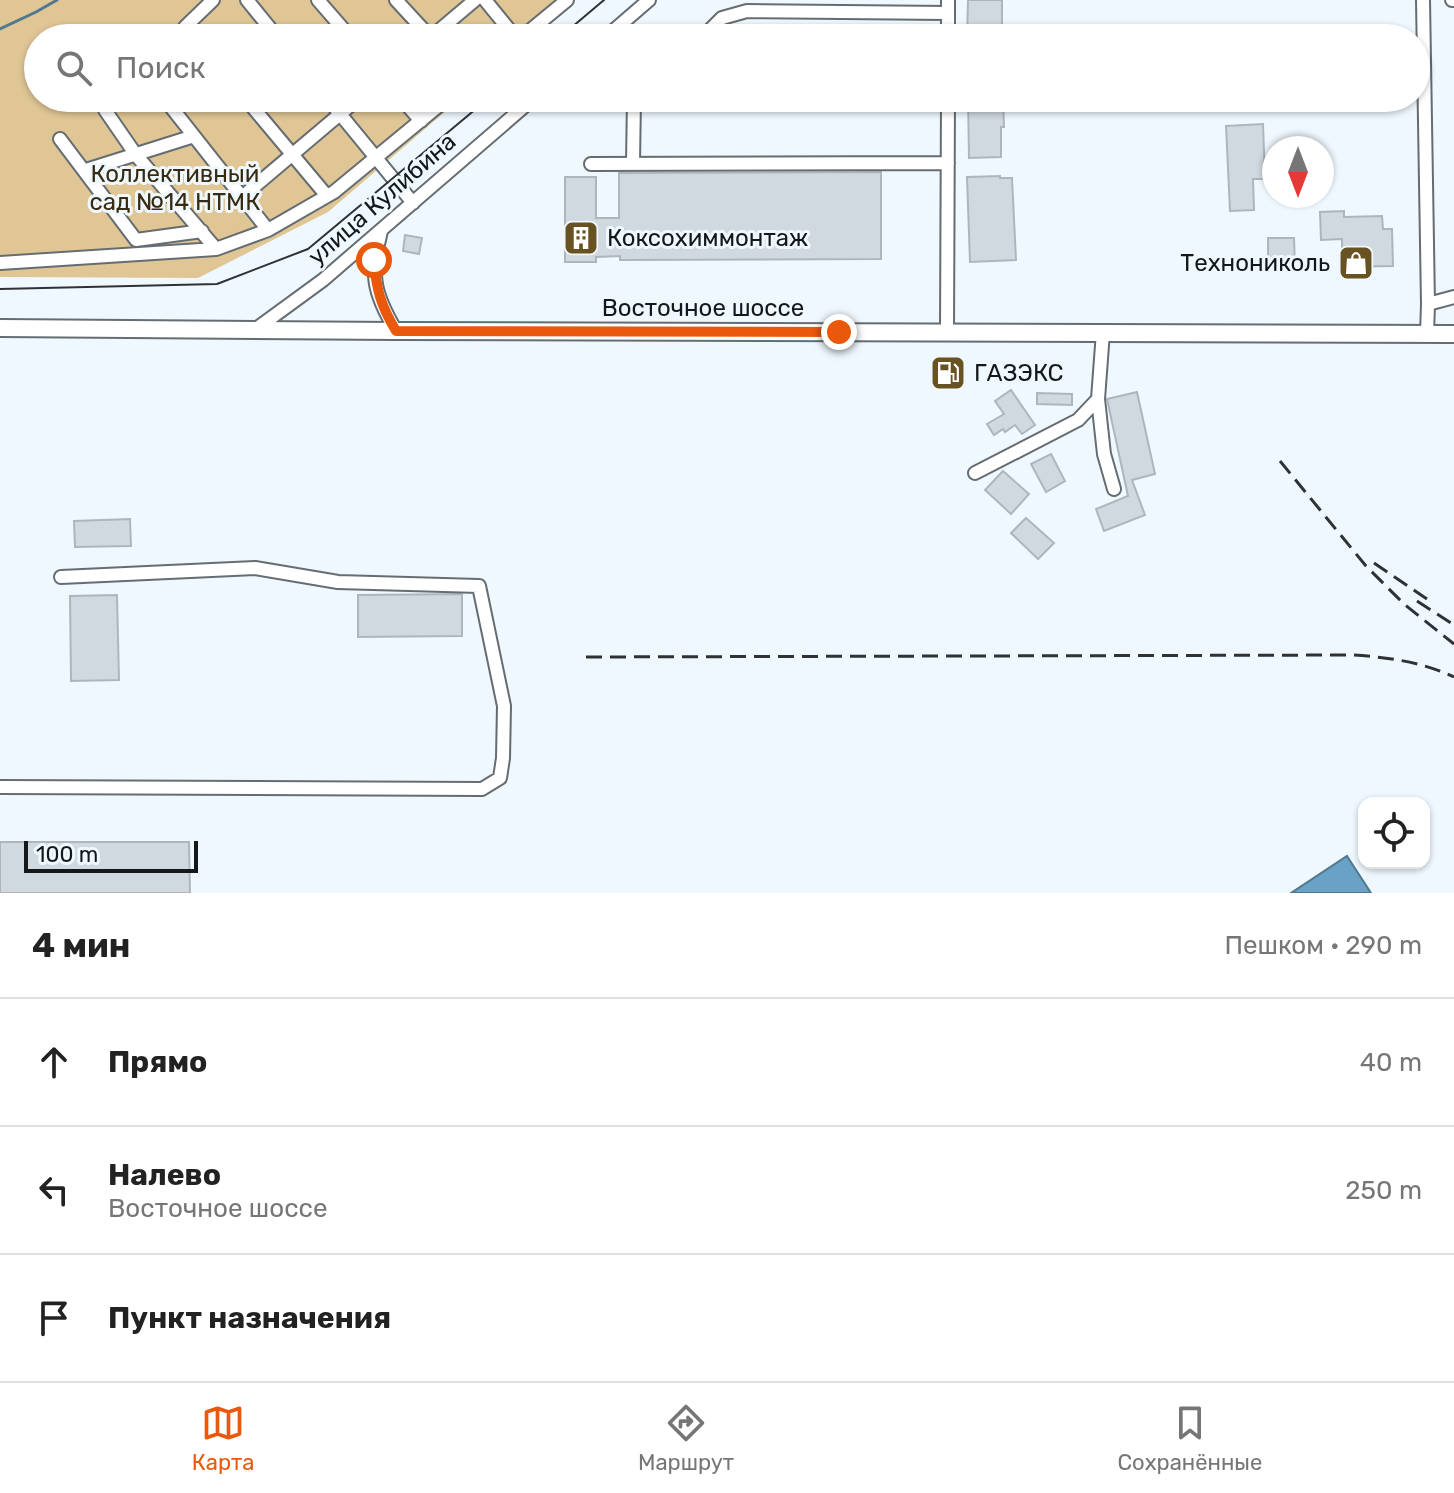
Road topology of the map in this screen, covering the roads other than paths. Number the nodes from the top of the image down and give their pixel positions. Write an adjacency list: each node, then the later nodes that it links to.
1 (213, 0): 11 (street)
2 (247, 0): 12 (street)
3 (318, 0): 13 (street)
4 (396, 0): 14 (street)
5 (475, 0): 15 (street)
6 (485, 0): 16 (street)
7 (565, 0): 17 (street)
8 (649, 0): 18 (street)
9 (1423, 0): 20 (street)
10 (948, 6): 19 (street)
11 (188, 24)
12 (267, 24)
13 (339, 24)
14 (418, 24)
15 (447, 24)
16 (506, 24)
17 (535, 24)
18 (621, 24)
19 (716, 24)
20 (1423, 24)
21 (106, 112): 35 (street)
22 (175, 112): 33 (street)
23 (257, 112): 36 (street)
24 (342, 112): 31 (street)
25 (413, 112): 32 (street)
26 (432, 112): 32 (street)
27 (518, 112): 44 (street, улица Кулибина)
28 (634, 112): 40 (street)
29 (948, 112): 38 (street)
30 (1425, 112): 51 (street)
31 (340, 114): 36 (street); 37 (street)
32 (421, 121): 37 (street)
33 (194, 136): 35 (street); 43 (street)
34 (60, 139): 41 (street)
35 (136, 155): 41 (street); 46 (street)
36 (292, 155): 42 (street); 43 (street)
37 (376, 158): 42 (street); 44 (street)
38 (948, 163): 40 (street); 55 (street)
39 (591, 164): 40 (street)
40 (633, 164)
41 (86, 170): 46 (street)
42 (327, 196): 45 (street)
43 (242, 197): 45 (street)
44 (413, 203): 47 (street, улица Кулибина)
45 (268, 230): 48 (street)
46 (202, 231): 48 (street)
47 (381, 231): 53 (street, улица Кулибина); 54 (street)
48 (216, 249): 49 (street)
49 (0, 263)
50 (1454, 297): 51 (street)
51 (1428, 304): 57 (street)
52 (0, 328): 53 (main road, Восточное шоссе)
53 (256, 329): 54 (main road, Восточное шоссе)
54 (396, 331): 55 (main road, Восточное шоссе)
55 (947, 332): 56 (main road, Восточное шоссе)
56 (1103, 332): 57 (main road, Восточное шоссе); 59 (street)
57 (1427, 334): 58 (main road, Восточное шоссе)
58 (1454, 334)
59 (1098, 399): 60 (street); 61 (street)
60 (975, 473)
61 (1114, 489)
62 (61, 577): 63 (street)
63 (0, 787)

